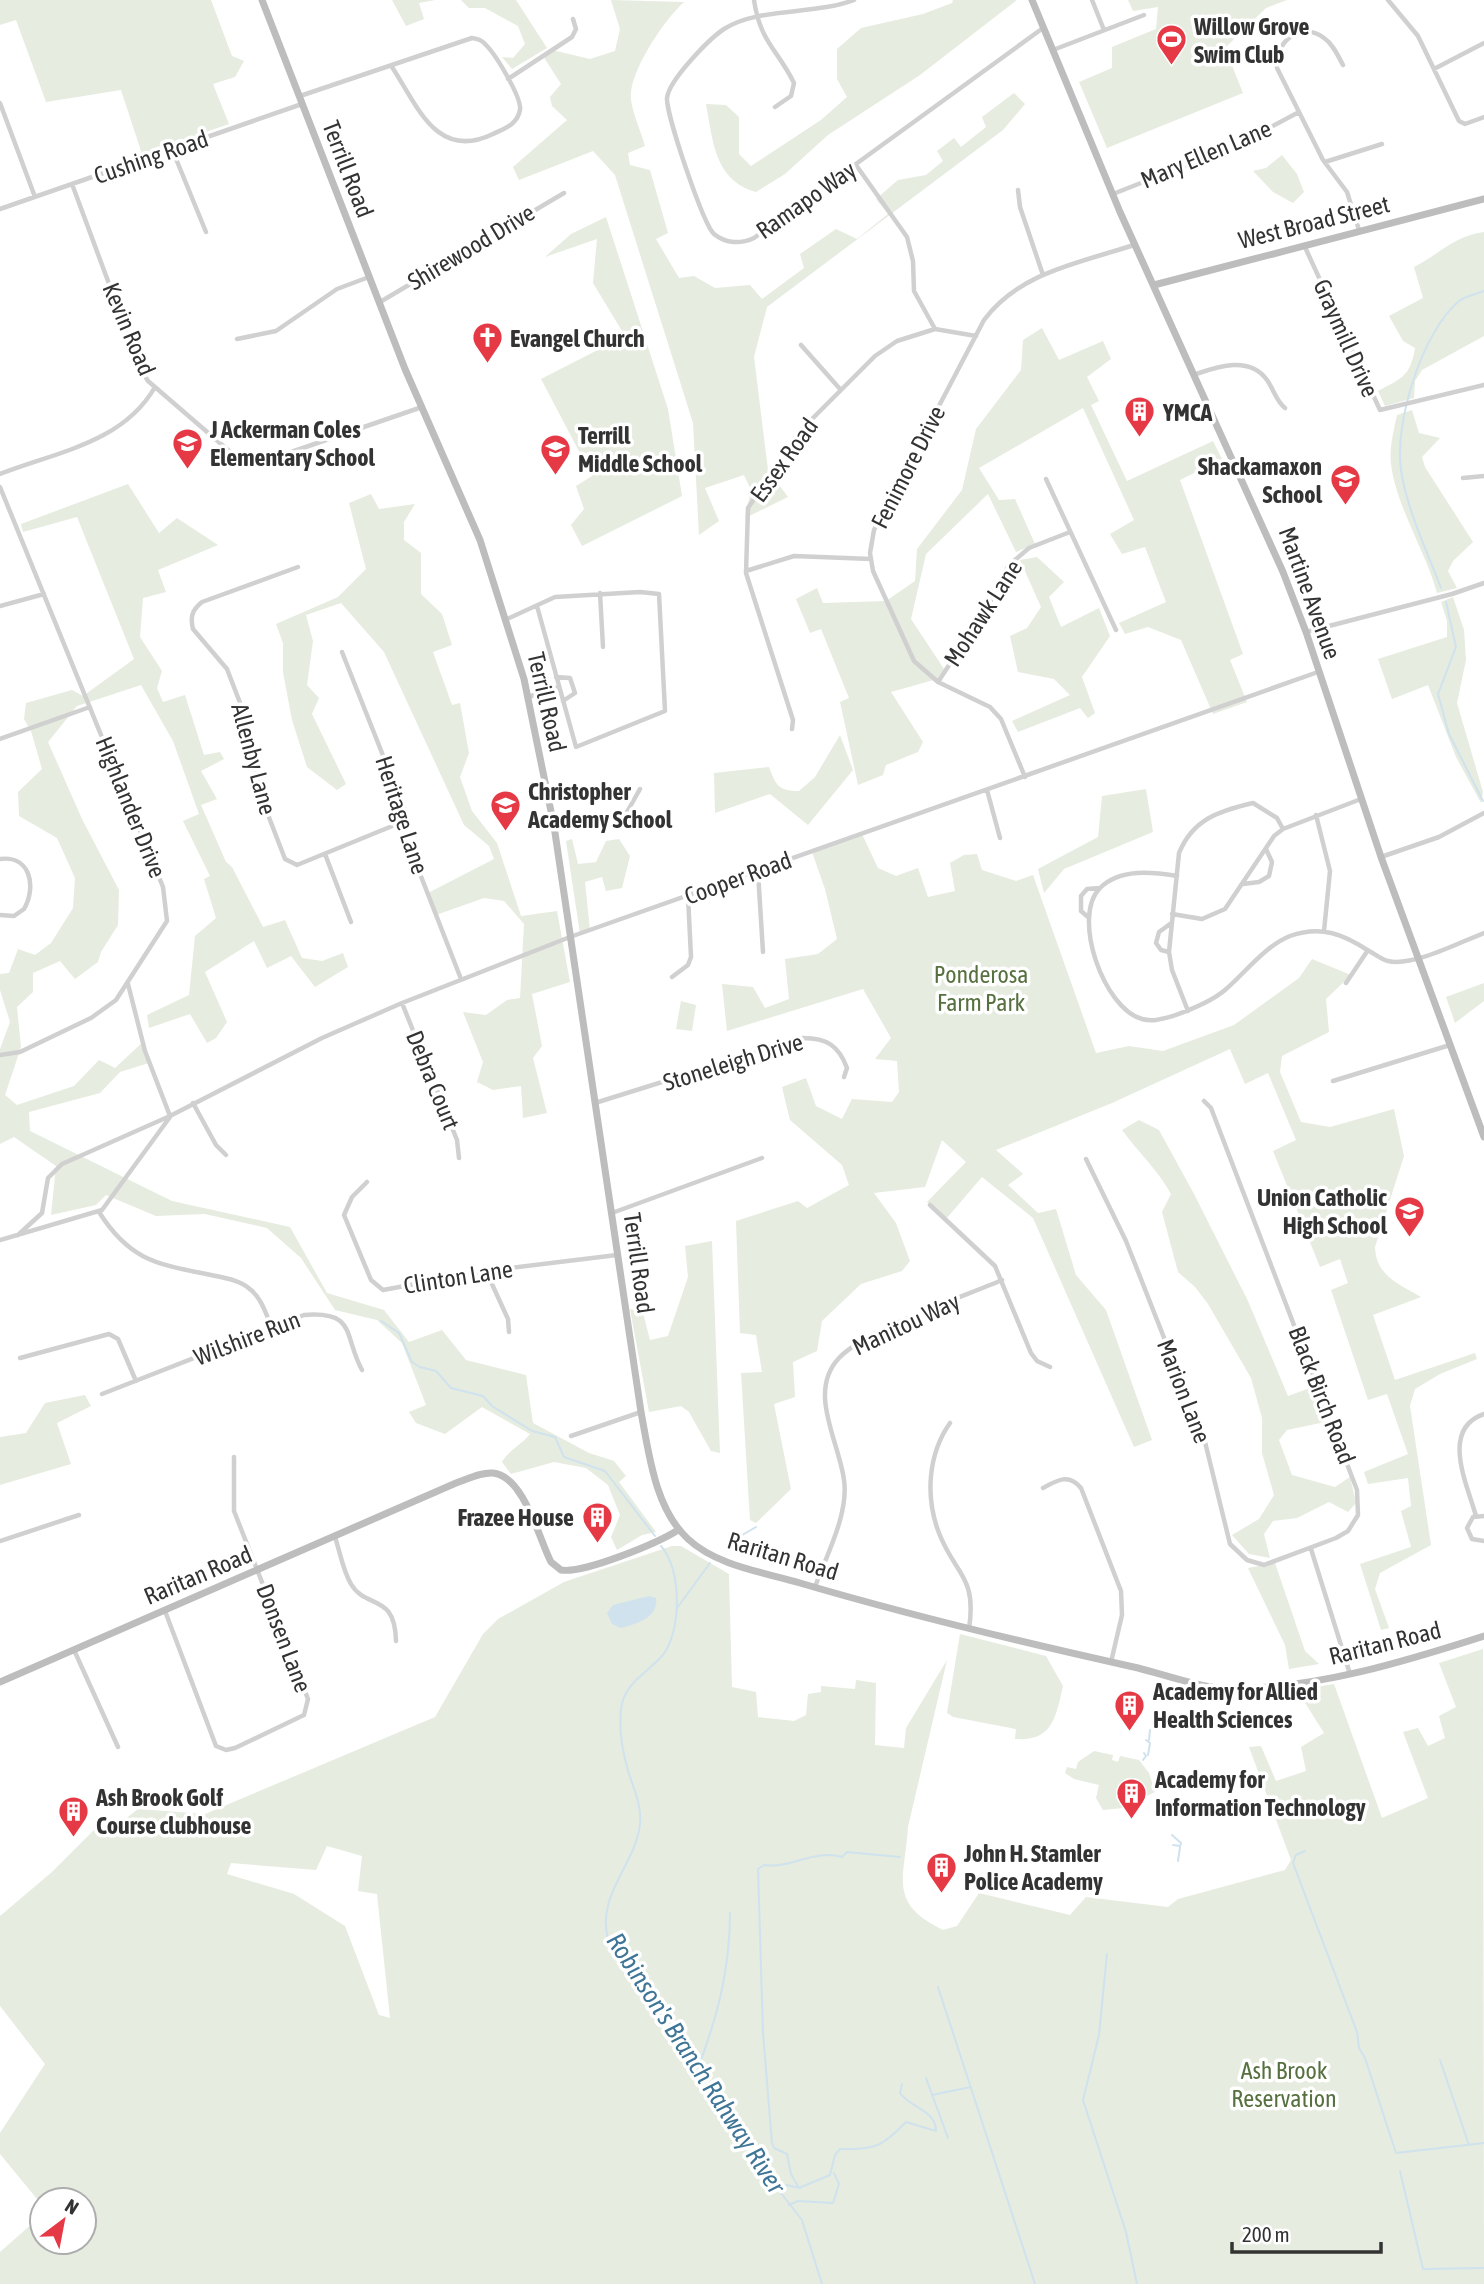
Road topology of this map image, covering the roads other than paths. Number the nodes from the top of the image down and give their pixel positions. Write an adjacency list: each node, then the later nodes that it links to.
1 (262, 0): 18 (street, Terrill Road)
2 (754, 0): 8 (street)
3 (854, 0): 8 (street)
4 (1032, 0): 10 (street, Martine Avenue)
5 (1092, 0): 11 (street)
6 (1388, 0): 16 (street)
7 (1144, 15): 11 (street)
8 (757, 18): 20 (street); 26 (street, Ramapo Way)
9 (573, 19): 17 (street)
10 (1043, 28): 13 (street, Martine Avenue); 26 (street, Ramapo Way)
11 (1104, 30): 13 (street)
12 (1484, 43): 16 (street)
13 (1053, 51): 30 (street, Martine Avenue)
14 (1343, 65): 21 (street)
15 (392, 67): 17 (street); 17 (street); 18 (street, Cushing Road)
16 (1434, 69): 22 (street)
17 (508, 79)
18 (301, 100): 24 (street, Cushing Road); 39 (street, Terrill Road)
19 (0, 103): 31 (street)
20 (775, 107)
21 (1299, 113): 25 (street); 30 (street, Mary Ellen Lane)
22 (1484, 117)
23 (1382, 144): 25 (street)
24 (172, 149): 27 (street, Cushing Road); 35 (street)
25 (1325, 162): 34 (street)
26 (856, 165): 42 (street)
27 (72, 184): 31 (street, Cushing Road); 48 (street, Kevin Road)
28 (1017, 190): 38 (street)
29 (564, 193): 41 (street, Shirewood Drive)
30 (1113, 194): 36 (street, Martine Avenue)
31 (35, 197): 33 (street, Cushing Road)
32 (1484, 199): 34 (street, West Broad Street)
33 (0, 209)
34 (1359, 230): 37 (street, West Broad Street)
35 (205, 232)
36 (1135, 244): 38 (street, Fenimore Drive); 40 (street, Martine Avenue)
37 (1304, 244): 40 (street, West Broad Street); 47 (street, Graymill Drive)
38 (1043, 275): 43 (street, Fenimore Drive)
39 (369, 277): 41 (street, Terrill Road); 44 (street)
40 (1154, 285): 46 (street, Martine Avenue)
41 (379, 302): 50 (street, Terrill Road)
42 (935, 329): 43 (street, Essex Road); 49 (street, Essex Road)
43 (976, 336): 58 (street, Fenimore Drive)
44 (237, 339)
45 (801, 345): 49 (street)
46 (1196, 374): 51 (street); 68 (street, Martine Avenue)
47 (1484, 385)
48 (155, 387): 50 (street, Kevin Road); 52 (street)
49 (839, 389): 60 (street, Essex Road)
50 (422, 407): 66 (street, Terrill Road)
51 (1285, 408)
52 (0, 474)
53 (1484, 476): 54 (street)
54 (1463, 478)
55 (1046, 479): 57 (street)
56 (0, 487): 63 (street, Highlander Drive)
57 (1070, 532): 67 (street); 73 (street, Mohawk Lane)
58 (871, 559): 60 (street); 73 (street, Fenimore Drive)
59 (298, 567): 91 (street, Allenby Lane)
60 (746, 571): 78 (street, Essex Road)
61 (1484, 583): 68 (street)
62 (600, 593): 65 (street); 69 (street); 76 (street)
63 (44, 594): 64 (street); 77 (street, Highlander Drive)
64 (0, 606)
65 (537, 606): 66 (street); 72 (street)
66 (505, 620): 75 (street, Terrill Road)
67 (1116, 629)
68 (1306, 632): 71 (street, Martine Avenue)
69 (603, 647)
70 (342, 652): 86 (street, Heritage Lane)
71 (1318, 672): 80 (street, Cooper Road); 83 (street, Martine Avenue)
72 (556, 677): 74 (street); 76 (street)
73 (938, 682): 80 (street, Fenimore Drive)
74 (559, 687): 75 (street); 76 (street)
75 (528, 697): 87 (street, Terrill Road)
76 (563, 701)
77 (90, 707): 79 (street); 114 (street, Highlander Drive)
78 (792, 729)
79 (0, 739)
80 (1025, 777): 82 (street, Cooper Road)
81 (640, 789): 87 (street)
82 (987, 790): 89 (street); 94 (street, Cooper Road)
83 (1361, 799): 85 (street); 92 (street, Martine Avenue)
84 (1484, 813): 92 (street)
85 (1316, 815): 88 (street); 104 (street)
86 (407, 820): 91 (street, Allenby Lane); 112 (street, Heritage Lane)
87 (554, 826): 106 (street, Terrill Road)
88 (1283, 829): 90 (street); 95 (street)
89 (1000, 838)
90 (1266, 849): 96 (street); 96 (street)
91 (325, 854): 102 (street)
92 (1381, 857): 110 (street, Martine Avenue)
93 (0, 859): 100 (street)
94 (758, 872): 98 (street, Cooper Road); 108 (street)
95 (1177, 876): 97 (street); 99 (street)
96 (1243, 884): 99 (street)
97 (1100, 888): 101 (street); 101 (street)
98 (688, 896): 106 (street, Cooper Road); 111 (street)
99 (1172, 914): 103 (street)
100 (0, 915)
101 (1088, 917): 116 (street)
102 (351, 922)
103 (1170, 924): 109 (street); 109 (street)
104 (1324, 931): 107 (street); 116 (street)
105 (1484, 933): 110 (street)
106 (570, 937): 112 (street, Cooper Road); 123 (street, Terrill Road)
107 (1367, 950): 110 (street); 113 (street)
108 (763, 952)
109 (1169, 952): 116 (street)
110 (1418, 958): 117 (street, Martine Avenue)
111 (671, 977)
112 (461, 979): 115 (street, Cooper Road)
113 (1346, 984)
114 (128, 985): 118 (street, Highlander Drive); 124 (street)
115 (402, 1003): 122 (street, Cooper Road); 129 (street, Debra Court)
116 (1188, 1011)
117 (1450, 1045): 120 (street); 127 (street, Martine Avenue)
118 (0, 1055)
119 (844, 1077): 123 (street, Stoneleigh Drive)
120 (1333, 1081)
121 (1204, 1101): 163 (street, Black Birch Road)
122 (193, 1103): 124 (street, Cooper Road); 128 (street)
123 (595, 1103): 136 (street, Terrill Road)
124 (170, 1116): 125 (street, Cooper Road); 126 (street, Cooper Road)
125 (145, 1126): 126 (street); 135 (street, Cooper Road)
126 (154, 1135): 134 (street, Cooper Road)
127 (1484, 1137)
128 (226, 1155)
129 (459, 1158)
130 (762, 1158): 136 (street)
131 (1086, 1159): 163 (street, Marion Lane)
132 (367, 1182): 141 (street, Clinton Lane)
133 (930, 1205): 142 (street)
134 (99, 1212): 137 (street); 143 (street)
135 (42, 1213): 137 (street); 138 (street)
136 (612, 1213): 140 (street, Terrill Road)
137 (52, 1226): 138 (street)
138 (18, 1235): 139 (street)
139 (0, 1240)
140 (618, 1255): 141 (street, Clinton Lane); 150 (street, Terrill Road)
141 (486, 1271): 144 (street)
142 (1002, 1280): 146 (street); 165 (street, Manitou Way)
143 (272, 1327): 147 (street, Wilshire Run); 148 (street, Wilshire Run)
144 (509, 1332)
145 (20, 1358): 148 (street)
146 (1050, 1367)
147 (362, 1370)
148 (136, 1381): 149 (street, Wilshire Run)
149 (102, 1394)
150 (641, 1412): 153 (street); 159 (street, Terrill Road)
151 (1484, 1413): 157 (street)
152 (950, 1423): 167 (street)
153 (570, 1436)
154 (233, 1457): 164 (street)
155 (1042, 1488): 171 (street)
156 (79, 1515): 161 (street)
157 (1476, 1516): 158 (street); 162 (street)
158 (1484, 1516)
159 (678, 1530): 160 (street, Raritan Road); 165 (street, Raritan Road)
160 (335, 1536): 164 (street, Raritan Road); 169 (street)
161 (0, 1541)
162 (1484, 1541)
163 (1311, 1549): 172 (street)
164 (258, 1569): 166 (street, Raritan Road); 166 (street, Donsen Lane)
165 (815, 1587): 167 (street, Raritan Road)
166 (165, 1610): 170 (street, Raritan Road)
167 (969, 1630): 171 (street, Raritan Road)
168 (1484, 1636): 172 (street, Raritan Road)
169 (396, 1642)
170 (74, 1649): 173 (street, Raritan Road); 174 (street)
171 (1111, 1662): 172 (street, Raritan Road)
172 (1350, 1674)
173 (0, 1682)
174 (118, 1747)

